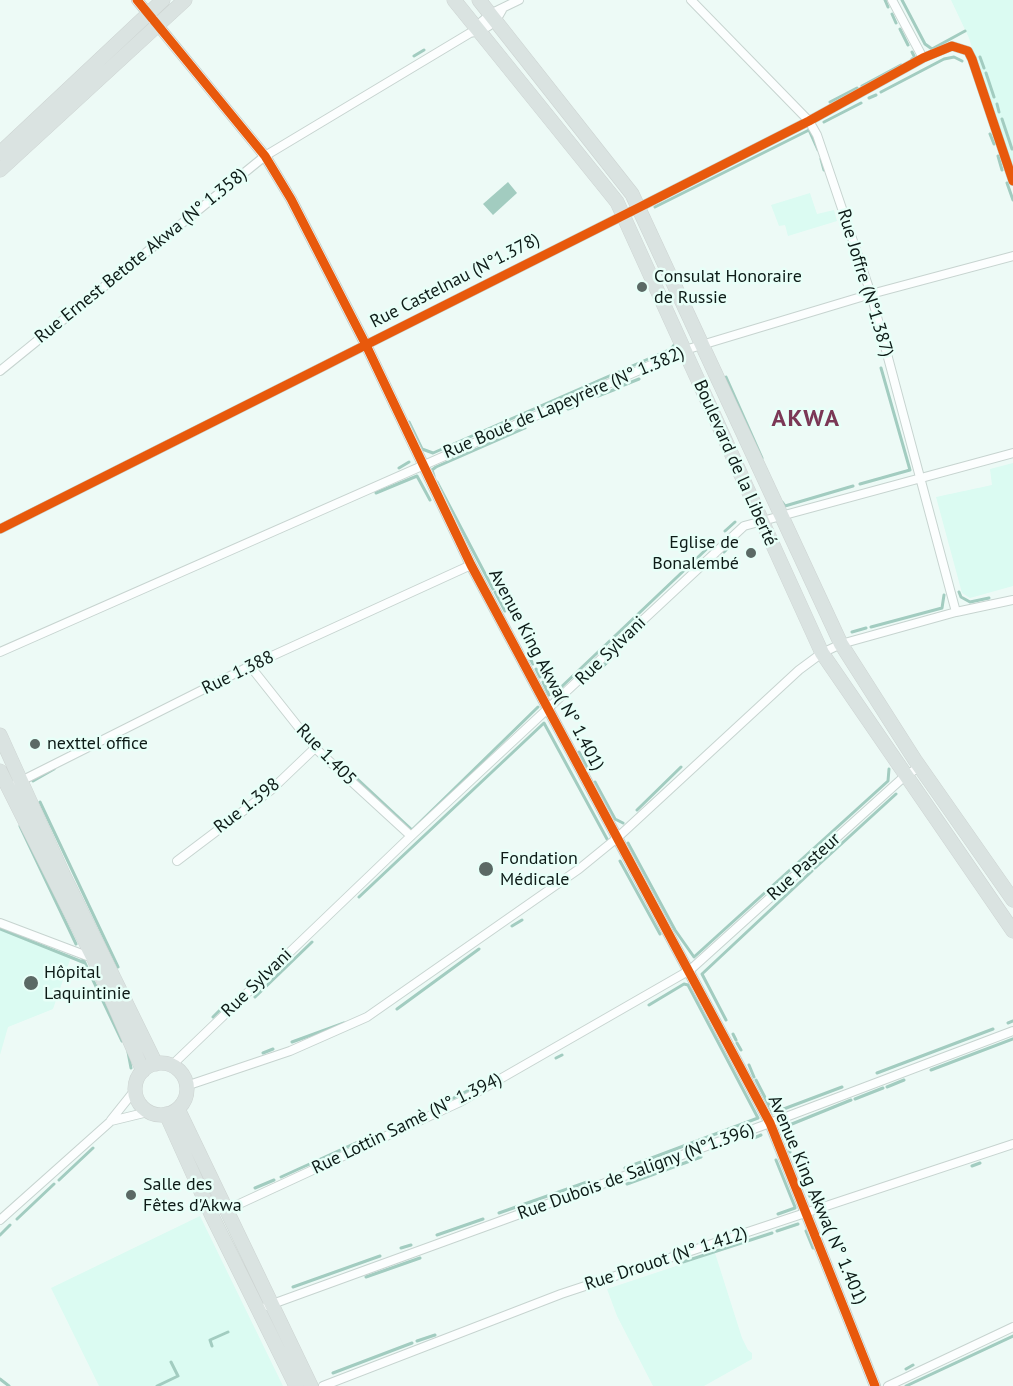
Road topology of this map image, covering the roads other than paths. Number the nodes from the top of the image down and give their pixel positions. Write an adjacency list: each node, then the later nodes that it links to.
1 (137, 0): 10 (street, Avenue King Akwa( N° 1.401))
2 (163, 0): 10 (main road)
3 (185, 0): 10 (main road)
4 (454, 0): 11 (main road, Boulevard de la Liberté)
5 (480, 0): 9 (main road, Boulevard de la Liberté)
6 (519, 0): 9 (street, Rue Ernest Betote Akwa (N° 1.358))
7 (691, 0): 13 (street, Rue Joffre (N°1.387))
8 (892, 0): 12 (street)
9 (497, 14): 11 (street, Rue Ernest Betote Akwa (N° 1.358)); 18 (main road, Boulevard de la Liberté)
10 (152, 18): 14 (main road); 15 (street, Avenue King Akwa( N° 1.401)); 16 (main road)
11 (476, 30): 15 (street, Rue Ernest Betote Akwa (N° 1.358)); 19 (main road, Boulevard de la Liberté)
12 (923, 58): 13 (street, Rue Castelnau (N°1.378)); 17 (street, Rue Castelnau (N°1.378))
13 (809, 121): 18 (street, Rue Castelnau (N°1.378)); 21 (street, Rue Joffre (N°1.387))
14 (0, 153)
15 (265, 156): 22 (street, Avenue King Akwa( N° 1.401)); 25 (street, Rue Ernest Betote Akwa (N° 1.358))
16 (0, 170)
17 (1013, 181)
18 (640, 207): 19 (street, Rue Castelnau (N°1.378)); 23 (main road, Boulevard de la Liberté)
19 (624, 214): 22 (street, Rue Castelnau (N°1.378)); 24 (main road, Boulevard de la Liberté)
20 (1013, 256): 21 (street, Rue Boué de Lapeyrère (N° 1.382))
21 (871, 294): 23 (street, Rue Boué de Lapeyrère (N° 1.382)); 28 (street, Rue Joffre (N°1.387))
22 (366, 345): 27 (street, Avenue King Akwa( N° 1.401)); 31 (street, Rue Castelnau (N°1.378))
23 (702, 345): 24 (street, Rue Boué de Lapeyrère (N° 1.382)); 29 (main road, Boulevard de la Liberté)
24 (685, 350): 27 (street, Rue Boué de Lapeyrère (N° 1.382)); 30 (main road, Boulevard de la Liberté)
25 (0, 371)
26 (1013, 453): 28 (street, Rue Sylvani)
27 (421, 465): 32 (street, Avenue King Akwa( N° 1.401)); 36 (street, Rue Boué de Lapeyrère (N° 1.382))
28 (921, 477): 29 (street, Rue Sylvani); 34 (street, Rue Joffre (N°1.387))
29 (780, 514): 30 (street, Rue Sylvani); 35 (main road, Boulevard de la Liberté)
30 (760, 519): 37 (main road, Boulevard de la Liberté); 39 (street, Rue Sylvani)
31 (0, 530)
32 (471, 565): 38 (street, Rue 1.388); 39 (street, Avenue King Akwa( N° 1.401))
33 (1013, 600): 34 (street)
34 (956, 612): 35 (street)
35 (841, 644): 37 (street); 42 (main road, Boulevard de la Liberté)
36 (0, 652)
37 (822, 652): 44 (main road, Boulevard de la Liberté); 47 (street)
38 (250, 666): 41 (street, Rue 1.405); 45 (street, Rue 1.388)
39 (548, 710): 46 (street, Rue Sylvani); 47 (street, Avenue King Akwa( N° 1.401))
40 (0, 735): 45 (main road)
41 (315, 748): 46 (street, Rue 1.405); 48 (street, Rue 1.398)
42 (920, 767): 44 (street, Rue Pasteur); 49 (main road, Boulevard de la Liberté)
43 (0, 771): 45 (main road)
44 (906, 775): 51 (main road, Boulevard de la Liberté); 53 (street, Rue Pasteur)
45 (14, 785): 52 (main road)
46 (411, 836): 56 (street, Rue Sylvani)
47 (617, 838): 53 (street, Avenue King Akwa( N° 1.401)); 58 (street)
48 (177, 861)
49 (1013, 900)
50 (0, 922): 52 (street)
51 (1013, 931)
52 (99, 957): 55 (main road); 57 (main road)
53 (690, 969): 63 (street, Avenue King Akwa( N° 1.401)); 65 (street, Rue Lottin Samè (N° 1.394))
54 (1013, 1031): 63 (street, Rue Dubois de Saligny (N°1.396))
55 (156, 1064): 56 (main road); 57 (main road)
56 (171, 1066): 58 (main road)
57 (143, 1071): 59 (main road)
58 (186, 1086): 60 (main road)
59 (135, 1090): 61 (main road); 62 (street)
60 (172, 1111): 61 (main road); 65 (main road); 67 (main road)
61 (148, 1112): 62 (street)
62 (111, 1121): 68 (street)
63 (770, 1123): 66 (street, Avenue King Akwa( N° 1.401)); 69 (street, Rue Dubois de Saligny (N°1.396))
64 (1013, 1144): 66 (street, Rue Drouot (N° 1.412))
65 (226, 1209): 67 (street, Rue Lottin Samè (N° 1.394)); 69 (main road)
66 (808, 1214): 73 (street, Rue Drouot (N° 1.412)); 74 (street, Avenue King Akwa( N° 1.401))
67 (212, 1216): 69 (main road)
68 (0, 1220)
69 (265, 1306): 71 (main road); 72 (main road)
70 (1013, 1328): 75 (street)
71 (296, 1386)
72 (311, 1386)
73 (323, 1386)
74 (875, 1386)
75 (888, 1386)

